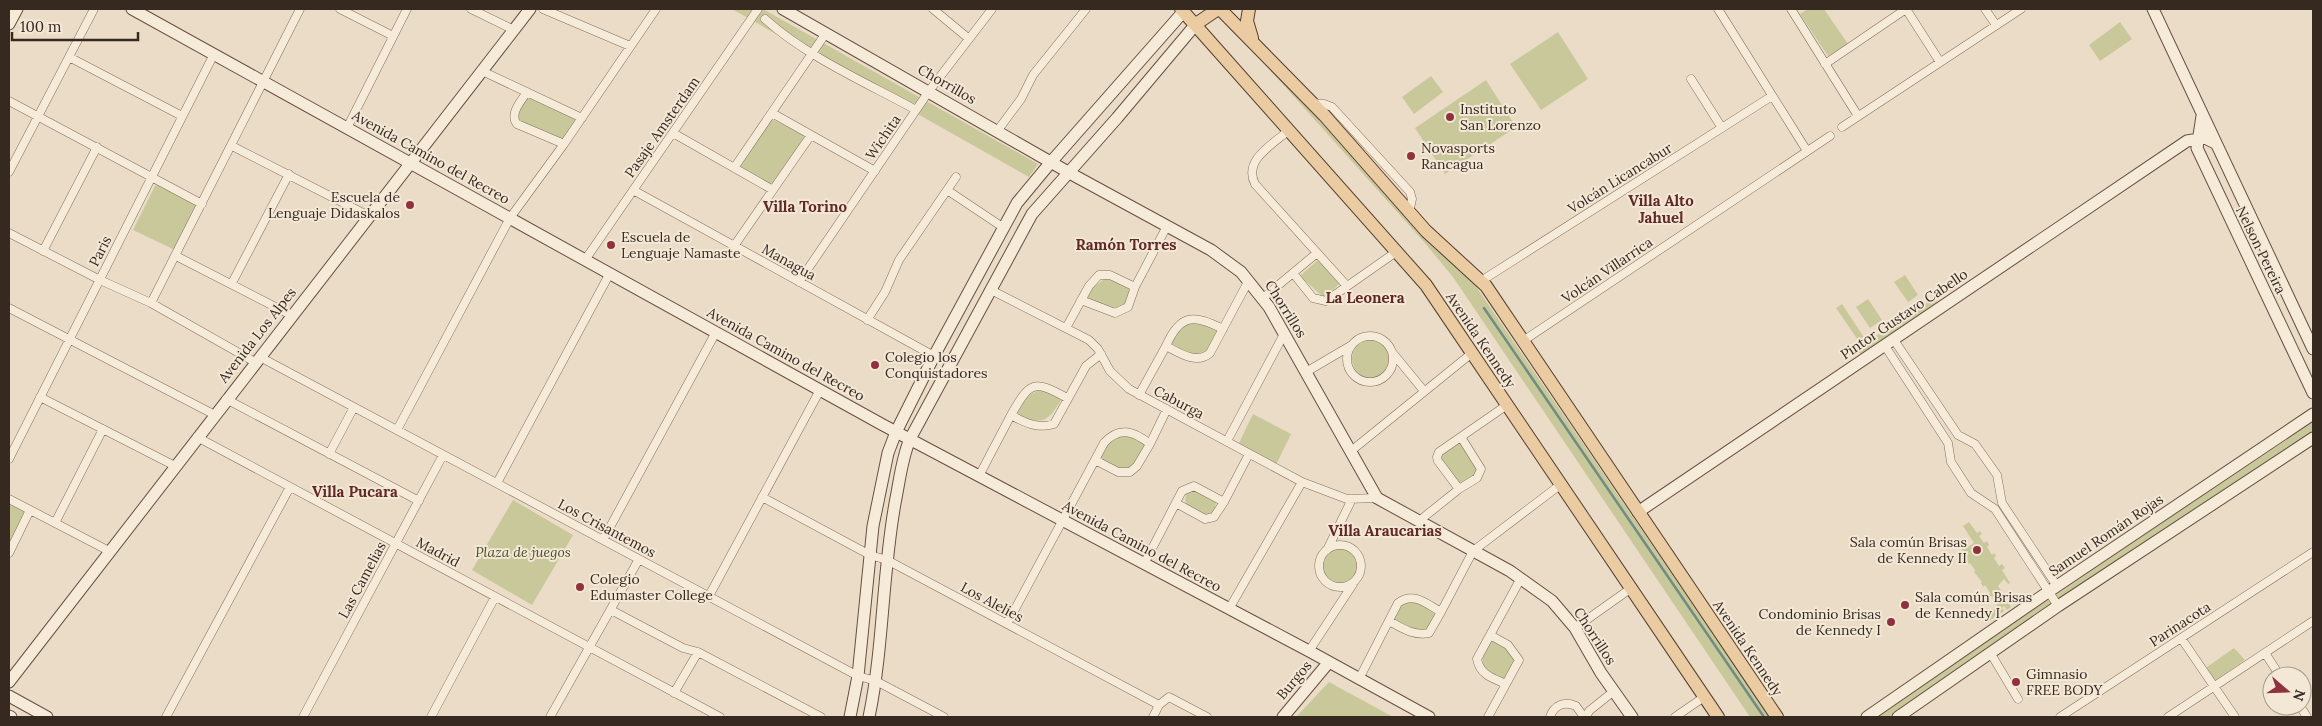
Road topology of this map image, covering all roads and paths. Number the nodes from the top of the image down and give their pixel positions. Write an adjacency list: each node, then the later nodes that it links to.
1 (16, 9): 26 (street)
2 (94, 9): 37 (street)
3 (132, 9): 36 (street, Avenida Camino del Recreo)
4 (300, 9): 44 (street)
5 (340, 9): 31 (street)
6 (407, 9): 31 (street)
7 (471, 9): 29 (street)
8 (530, 9): 29 (street, Avenida Los Alpes)
9 (543, 9): 34 (street)
10 (656, 9): 34 (street)
11 (758, 9): 61 (street, Pasaje Amsterdam)
12 (783, 9): 30 (street, Chorrillos)
13 (933, 9): 32 (street)
14 (992, 9): 32 (street, Wichita)
15 (1086, 9): 59 (street)
16 (1219, 9): 27 (main road); 33 (main road, Avenida Kennedy)
17 (1249, 9): 33 (main road)
18 (1718, 9): 47 (street)
19 (1906, 9): 39 (street); 40 (street)
20 (1985, 9): 28 (street)
21 (2020, 9): 28 (street)
22 (2153, 9): 53 (street, Nelson Pereira)
23 (1184, 10): 27 (main road, Avenida Kennedy); 38 (street)
24 (1795, 10): 40 (street)
25 (765, 19): 35 (street)
26 (9, 24)
27 (1196, 24): 42 (street); 60 (main road, Avenida Kennedy)
28 (1996, 25): 39 (street)
29 (514, 30): 41 (street, Avenida Los Alpes)
30 (826, 33): 35 (street); 45 (street, Chorrillos)
31 (393, 36): 57 (street)
32 (968, 38): 45 (street, Wichita)
33 (1254, 43): 104 (main road, Avenida Kennedy)
34 (630, 46): 55 (street)
35 (813, 53): 49 (street); 50 (street)
36 (214, 54): 44 (street, Avenida Camino del Recreo); 51 (street, Paris)
37 (69, 57): 51 (street); 54 (street)
38 (1141, 60): 42 (street); 71 (street)
39 (1940, 62): 52 (street)
40 (1825, 64): 52 (street)
41 (482, 71): 46 (street); 70 (street, Avenida Los Alpes)
42 (1155, 72): 76 (street)
43 (1691, 79): 58 (street)
44 (262, 81): 57 (street, Avenida Camino del Recreo); 67 (street)
45 (929, 91): 49 (street, Wichita); 59 (street, Chorrillos)
46 (527, 92): 55 (street); 66 (street)
47 (1772, 96): 58 (street, Volcán Licancabur); 69 (street)
48 (9, 101): 54 (street)
49 (916, 110): 74 (street, Wichita)
50 (772, 112): 62 (street); 73 (street)
51 (182, 116): 79 (street, Paris)
52 (1858, 116): 56 (street)
53 (2202, 116): 64 (street, Nelson Pereira); 65 (street, Nelson Pereira)
54 (39, 117): 68 (street); 75 (street)
55 (582, 118): 66 (street)
56 (1842, 126)
57 (347, 128): 70 (street, Avenida Camino del Recreo)
58 (1722, 128): 104 (street, Volcán Licancabur)
59 (998, 130): 71 (street, Chorrillos)
60 (1289, 130): 94 (main road, Avenida Kennedy); 95 (street)
61 (672, 133): 73 (street); 82 (street, Pasaje Amsterdam)
62 (811, 135): 74 (street); 83 (street)
63 (1830, 136): 69 (street, Volcán Villarrica)
64 (2192, 139): 65 (street); 77 (street, Nelson Pereira); 124 (street, Pintor Gustavo Cabello)
65 (2215, 142): 72 (street, Nelson Pereira)
66 (564, 144): 88 (street)
67 (232, 146): 78 (street); 86 (street)
68 (97, 147): 79 (street); 93 (street)
69 (1807, 151): 123 (street, Volcán Villarrica)
70 (410, 162): 87 (street, Avenida Los Alpes); 88 (street, Avenida Camino del Recreo)
71 (1051, 162): 76 (street, Chorrillos); 90 (street)
72 (2225, 164): 77 (street); 81 (street, Nelson Pereira)
73 (734, 168): 83 (street)
74 (875, 171): 105 (street, Wichita)
75 (9, 172)
76 (1068, 172): 89 (street, Chorrillos); 109 (street)
77 (2208, 172): 85 (street, Nelson Pereira)
78 (289, 174): 87 (street); 106 (street)
79 (152, 176): 86 (street); 102 (street, Paris)
80 (956, 177): 84 (street)
81 (2237, 189): 85 (street); 97 (street, Nelson Pereira)
82 (633, 190): 92 (street, Managua); 98 (street, Pasaje Amsterdam)
83 (773, 190): 92 (street)
84 (947, 190): 90 (street); 116 (street)
85 (2218, 195): 99 (street, Nelson Pereira)
86 (202, 204): 96 (street)
87 (369, 216): 114 (street, Avenida Los Alpes)
88 (510, 218): 98 (street, Avenida Camino del Recreo); 148 (street)
89 (1167, 226): 103 (street, Chorrillos); 107 (street)
90 (1004, 228): 131 (street)
91 (9, 233): 93 (street, Los Crisantemos)
92 (734, 246): 105 (street, Managua)
93 (43, 251): 102 (street, Los Crisantemos)
94 (1396, 252): 108 (street); 129 (main road, Avenida Kennedy)
95 (1317, 253): 101 (street); 108 (street)
96 (176, 256): 106 (street); 112 (street)
97 (2270, 259): 99 (street); 115 (street, Nelson Pereira)
98 (585, 260): 100 (street, Avenida Camino del Recreo)
99 (2254, 267): 117 (street, Nelson Pereira)
100 (610, 273): 120 (street, Avenida Camino del Recreo); 167 (street)
101 (1293, 273): 108 (street); 110 (street)
102 (100, 280): 112 (street, Los Crisantemos); 122 (street, Paris)
103 (1249, 280): 110 (street, Chorrillos); 119 (street)
104 (1481, 281): 123 (main road, Avenida Kennedy)
105 (799, 282): 116 (street, Managua)
106 (232, 283): 114 (street)
107 (1135, 286): 111 (street); 111 (street)
108 (1347, 286)
109 (991, 290): 118 (street, Caburga); 153 (street)
110 (1263, 298): 121 (street, Chorrillos)
111 (1081, 300): 118 (street)
112 (151, 303): 132 (street, Los Crisantemos)
113 (9, 308): 122 (street)
114 (291, 315): 132 (street, Avenida Los Alpes)
115 (2297, 318): 117 (street); 127 (street, Nelson Pereira)
116 (867, 320): 131 (street, Managua)
117 (2280, 323): 136 (street, Nelson Pereira)
118 (1066, 328): 130 (street, Caburga)
119 (1223, 329): 126 (street); 126 (street)
120 (716, 332): 134 (street, Avenida Camino del Recreo); 183 (street)
121 (1284, 334): 133 (street, Chorrillos); 154 (street)
122 (69, 340): 138 (street, Paris); 145 (street)
123 (1523, 342): 179 (main road, Avenida Kennedy)
124 (1890, 343): 179 (street, Pintor Gustavo Cabello); 197 (street); 197 (street)
125 (1352, 345): 128 (street); 128 (street); 133 (street)
126 (1166, 346): 137 (street)
127 (2313, 349)
128 (1392, 351): 135 (street)
129 (1472, 353): 135 (street); 141 (main road, Avenida Kennedy)
130 (1101, 354): 137 (street, Caburga); 139 (street)
131 (934, 356): 149 (street)
132 (258, 359): 140 (street, Avenida Los Alpes); 142 (street, Los Crisantemos)
133 (1306, 372): 157 (street, Chorrillos)
134 (820, 390): 149 (street, Avenida Camino del Recreo); 171 (street)
135 (1424, 392): 157 (street)
136 (2313, 394)
137 (1139, 395): 143 (street, Caburga)
138 (40, 397): 147 (street); 161 (street, Paris)
139 (1067, 398): 146 (street); 146 (street)
140 (226, 399): 145 (street, Avenida Los Alpes); 158 (street)
141 (1506, 405): 151 (street); 168 (main road, Avenida Kennedy)
142 (354, 407): 148 (street, Los Crisantemos); 158 (street)
143 (1167, 409): 154 (street, Caburga); 155 (street)
144 (2313, 414): 156 (street, Samuel Román Rojas)
145 (215, 415): 150 (street, Avenida Los Alpes)
146 (1011, 415): 165 (street)
147 (103, 429): 164 (street); 182 (street)
148 (397, 430): 160 (street, Los Crisantemos)
149 (896, 432): 153 (street, Avenida Camino del Recreo); 190 (street)
150 (197, 437): 164 (street, Avenida Los Alpes); 169 (street, Madrid)
151 (1461, 437): 170 (street); 170 (street)
152 (2313, 438): 162 (street)
153 (910, 439): 165 (street, Avenida Camino del Recreo); 192 (street)
154 (1226, 441): 159 (street, Caburga)
155 (1150, 444): 163 (street); 163 (street)
156 (2271, 444): 162 (street); 197 (street, Samuel Román Rojas)
157 (1351, 451): 172 (street, Chorrillos)
158 (329, 454): 175 (street)
159 (1249, 454): 166 (street, Caburga); 176 (street)
160 (444, 455): 167 (street, Los Crisantemos); 175 (street, Las Camelias)
161 (9, 459)
162 (2281, 459): 200 (street)
163 (1095, 460): 180 (street)
164 (175, 466): 186 (street, Avenida Los Alpes)
165 (979, 476): 180 (street, Avenida Camino del Recreo)
166 (1302, 482): 173 (street, Caburga); 201 (street)
167 (497, 483): 183 (street, Los Crisantemos)
168 (1560, 485): 187 (street); 196 (main road, Avenida Kennedy)
169 (290, 487): 184 (street, Madrid); 233 (street)
170 (1459, 489): 181 (street)
171 (762, 497): 190 (street, Los Alelies); 198 (street)
172 (1377, 498): 173 (street, Caburga); 181 (street, Chorrillos)
173 (1352, 499): 185 (street)
174 (9, 500): 178 (street)
175 (419, 501): 184 (street, Las Camelias)
176 (1224, 502): 177 (street); 177 (street)
177 (1176, 503): 193 (street)
178 (30, 510): 182 (street); 189 (street)
179 (1638, 512): 252 (main road, Avenida Kennedy)
180 (1062, 520): 193 (street, Avenida Camino del Recreo); 206 (street)
181 (1419, 522): 187 (street, Chorrillos)
182 (55, 523): 186 (street)
183 (603, 540): 191 (street, Los Crisantemos)
184 (396, 544): 199 (street, Madrid); 234 (street, Las Camelias)
185 (1327, 550): 195 (street); 195 (street)
186 (110, 551): 222 (street, Avenida Los Alpes)
187 (1473, 551): 194 (street, Chorrillos); 203 (street)
188 (2313, 552): 209 (street, Parinacota)
189 (9, 553)
190 (870, 555): 192 (street, Los Alelies); 219 (street)
191 (640, 559): 198 (street, Los Crisantemos); 202 (street)
192 (887, 560): 206 (street, Los Alelies); 221 (street)
193 (1144, 564): 201 (street, Avenida Camino del Recreo)
194 (1521, 578): 207 (street, Chorrillos); 208 (street)
195 (1353, 582): 213 (street)
196 (1630, 589): 207 (street); 228 (main road, Avenida Kennedy)
197 (2052, 589): 200 (street); 211 (street, Samuel Román Rojas)
198 (709, 596): 219 (street, Los Crisantemos)
199 (495, 597): 210 (street, Madrid); 235 (street)
200 (2058, 606): 215 (street)
201 (1229, 609): 213 (street, Avenida Camino del Recreo)
202 (611, 610): 210 (street); 212 (street)
203 (1441, 612): 204 (street); 204 (street)
204 (1389, 621): 220 (street)
205 (2313, 621): 214 (street)
206 (1007, 624): 230 (street, Los Alelies)
207 (1575, 628): 225 (street, Chorrillos)
208 (1490, 635): 223 (street); 223 (street)
209 (2181, 638): 224 (street); 256 (street, Parinacota)
210 (589, 648): 226 (street, Madrid); 236 (street)
211 (1966, 649): 217 (street); 231 (street, Samuel Román Rojas)
212 (698, 652): 226 (street); 238 (street)
213 (1309, 652): 216 (street, Avenida Camino del Recreo)
214 (2265, 653): 218 (street); 224 (street)
215 (1991, 654): 217 (street); 229 (street)
216 (1329, 662): 220 (street, Avenida Camino del Recreo); 244 (street, Burgos)
217 (1977, 663): 255 (street)
218 (2273, 666)
219 (858, 676): 221 (street, Los Crisantemos); 239 (street)
220 (1359, 679): 245 (street, Avenida Camino del Recreo)
221 (876, 681): 240 (street); 241 (street, Los Crisantemos)
222 (9, 682)
223 (1506, 684): 246 (street)
224 (2214, 687): 257 (street); 258 (street)
225 (1614, 692): 248 (street); 249 (street, Chorrillos)
226 (674, 693): 237 (street, Madrid)
227 (9, 696): 232 (street)
228 (1704, 697): 250 (street); 251 (main road, Avenida Kennedy)
229 (2018, 699)
230 (1159, 705): 242 (street); 243 (street)
231 (1884, 705): 253 (street, Samuel Román Rojas); 254 (street)
232 (47, 717)
233 (166, 717)
234 (303, 717)
235 (431, 717)
236 (550, 717)
237 (720, 717)
238 (821, 717)
239 (850, 717)
240 (869, 717)
241 (944, 717)
242 (1152, 717)
243 (1207, 717)
244 (1283, 717)
245 (1429, 717)
246 (1488, 717)
247 (1550, 717): 248 (street)
248 (1585, 717)
249 (1632, 717)
250 (1675, 717)
251 (1718, 717)
252 (1777, 717)
253 (1867, 717)
254 (1891, 717)
255 (1898, 717)
256 (2060, 717)
257 (2170, 717)
258 (2235, 717)

